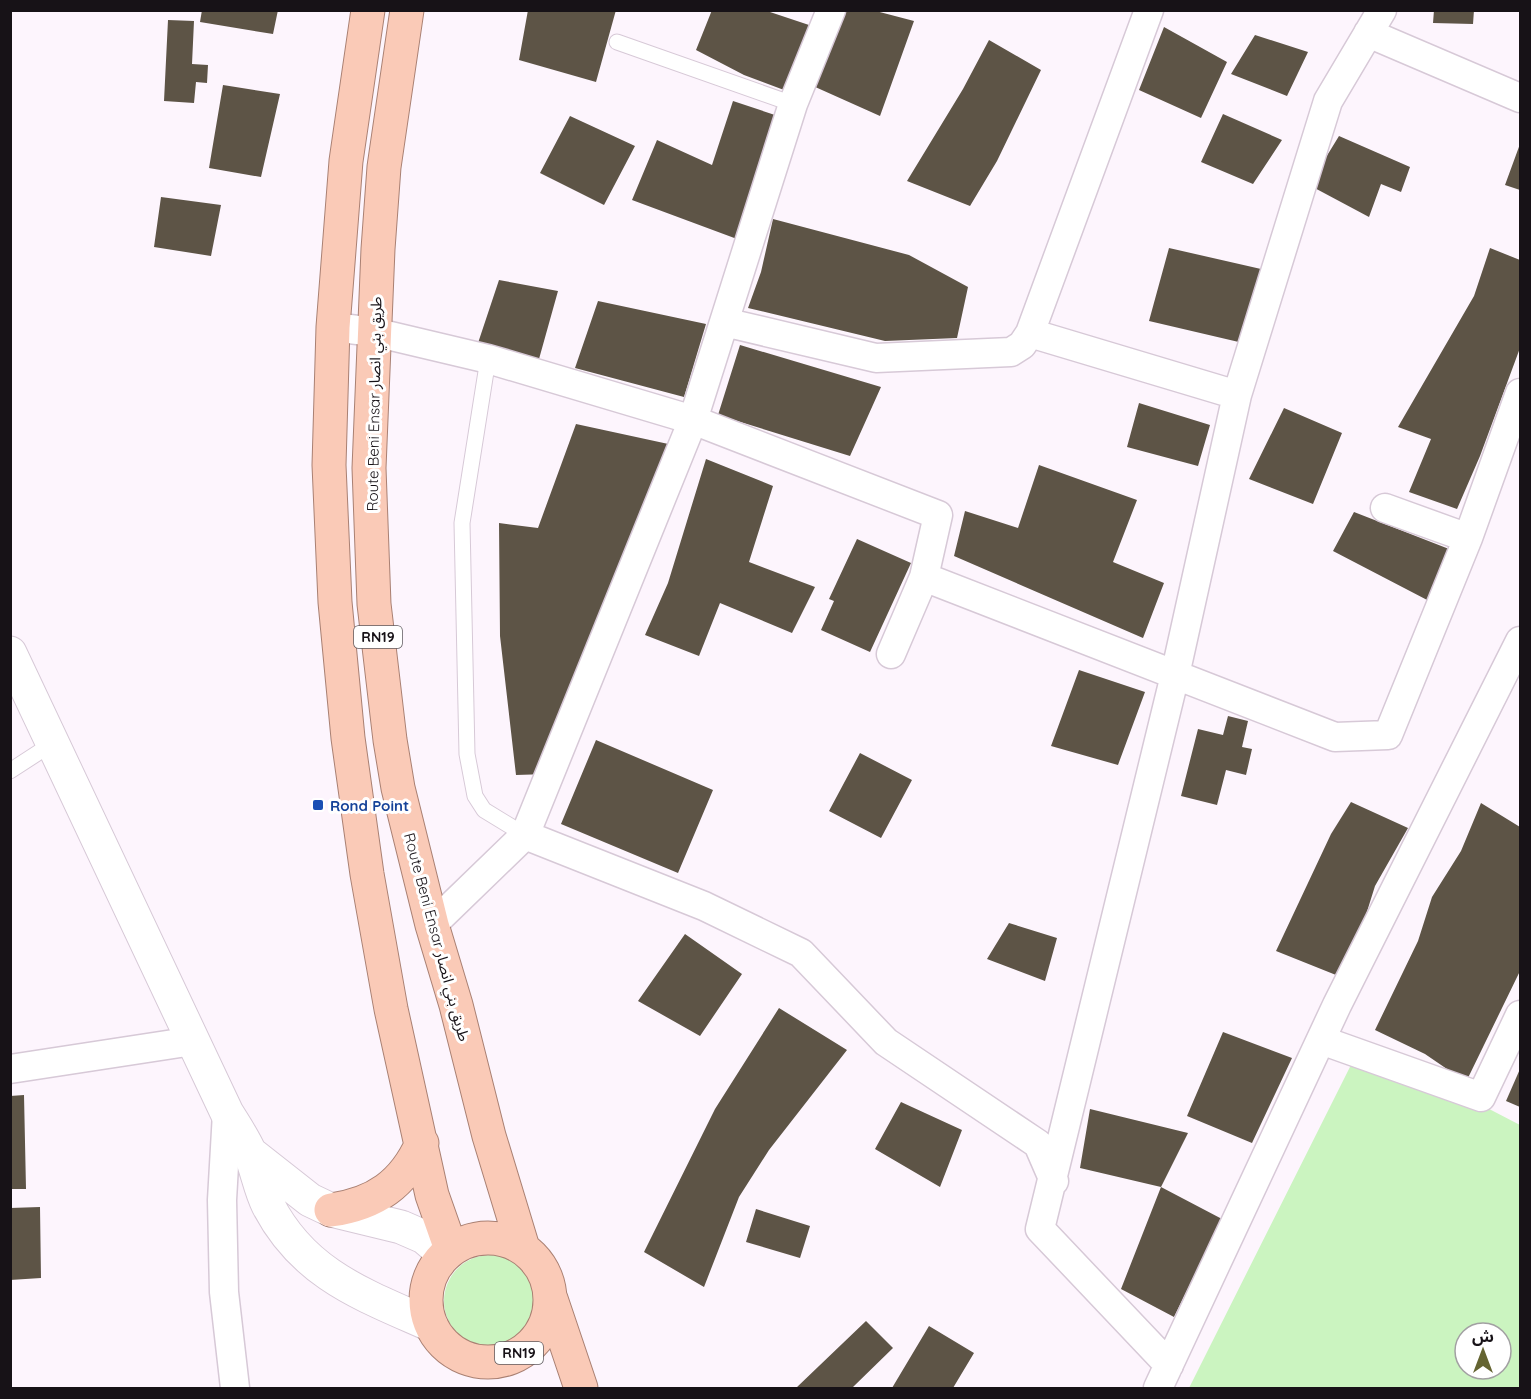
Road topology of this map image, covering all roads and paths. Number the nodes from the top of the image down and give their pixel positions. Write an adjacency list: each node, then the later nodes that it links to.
1 (368, 10): 10 (highway, RN19)
2 (407, 10): 11 (highway, Route Beni Ensar طريق بني انصار / RN19)
3 (831, 10): 8 (street)
4 (1149, 10): 12 (street)
5 (1375, 22): 7 (street); 15 (street)
6 (617, 42): 8 (lane)
7 (1521, 98)
8 (793, 104): 9 (street)
9 (724, 322): 12 (street); 16 (street)
10 (333, 327): 11 (street); 33 (highway, RN19)
11 (374, 332): 13 (street); 27 (highway, Route Beni Ensar طريق بني انصار / RN19)
12 (1030, 333): 15 (street)
13 (488, 359): 16 (street); 26 (lane)
14 (1521, 393): 18 (street)
15 (1237, 395): 23 (street)
16 (693, 420): 19 (street); 26 (street)
17 (1385, 508): 18 (street)
18 (1468, 538): 23 (street)
19 (924, 577): 22 (street); 23 (street)
20 (1521, 641): 29 (street)
21 (10, 653): 24 (street)
22 (891, 654)
23 (1175, 675): 35 (street)
24 (53, 742): 25 (lane); 30 (street)
25 (10, 771)
26 (525, 835): 27 (street); 35 (street)
27 (432, 925): 37 (highway, Route Beni Ensar طريق بني انصار / RN19)
28 (1521, 1015): 29 (street)
29 (1321, 1040): 42 (street)
30 (194, 1041): 31 (street); 32 (street)
31 (10, 1069)
32 (227, 1113): 34 (street); 43 (street)
33 (422, 1143): 36 (highway); 38 (highway, RN19)
34 (249, 1152): 36 (street); 40 (street)
35 (1054, 1181): 42 (street)
36 (331, 1210): 38 (street)
37 (524, 1248): 38 (highway); 39 (highway, RN19)
38 (448, 1252): 40 (highway)
39 (551, 1299): 41 (highway, RN19); 45 (highway, RN19)
40 (431, 1325): 41 (highway, RN19)
41 (457, 1353): 44 (highway, RN19)
42 (1164, 1377)
43 (235, 1389)
44 (485, 1389)
45 (581, 1389)

